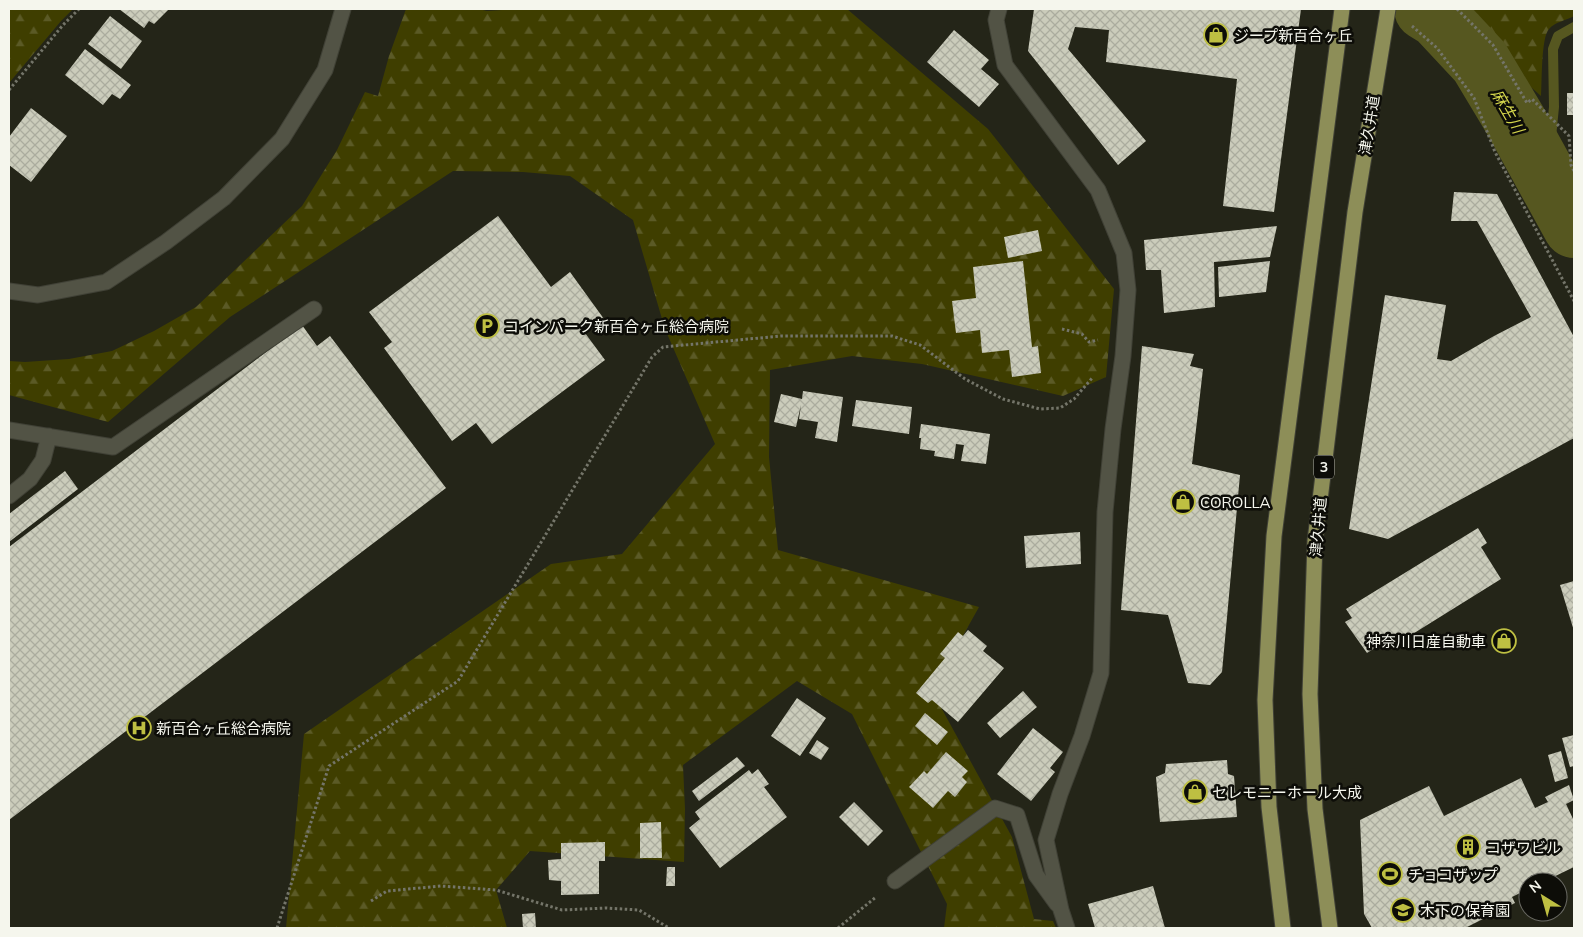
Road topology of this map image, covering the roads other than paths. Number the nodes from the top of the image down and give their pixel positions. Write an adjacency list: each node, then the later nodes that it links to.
1 (343, 9): 5 (street)
2 (999, 9): 11 (street)
3 (1342, 9): 13 (main road)
4 (1388, 9): 14 (main road, 津久井道 / 3)
5 (9, 290)
6 (314, 309): 8 (street)
7 (9, 430): 8 (street)
8 (49, 436): 9 (street)
9 (9, 496)
10 (895, 881): 11 (street)
11 (1060, 910): 12 (street)
12 (1067, 928)
13 (1283, 928)
14 (1330, 928)

